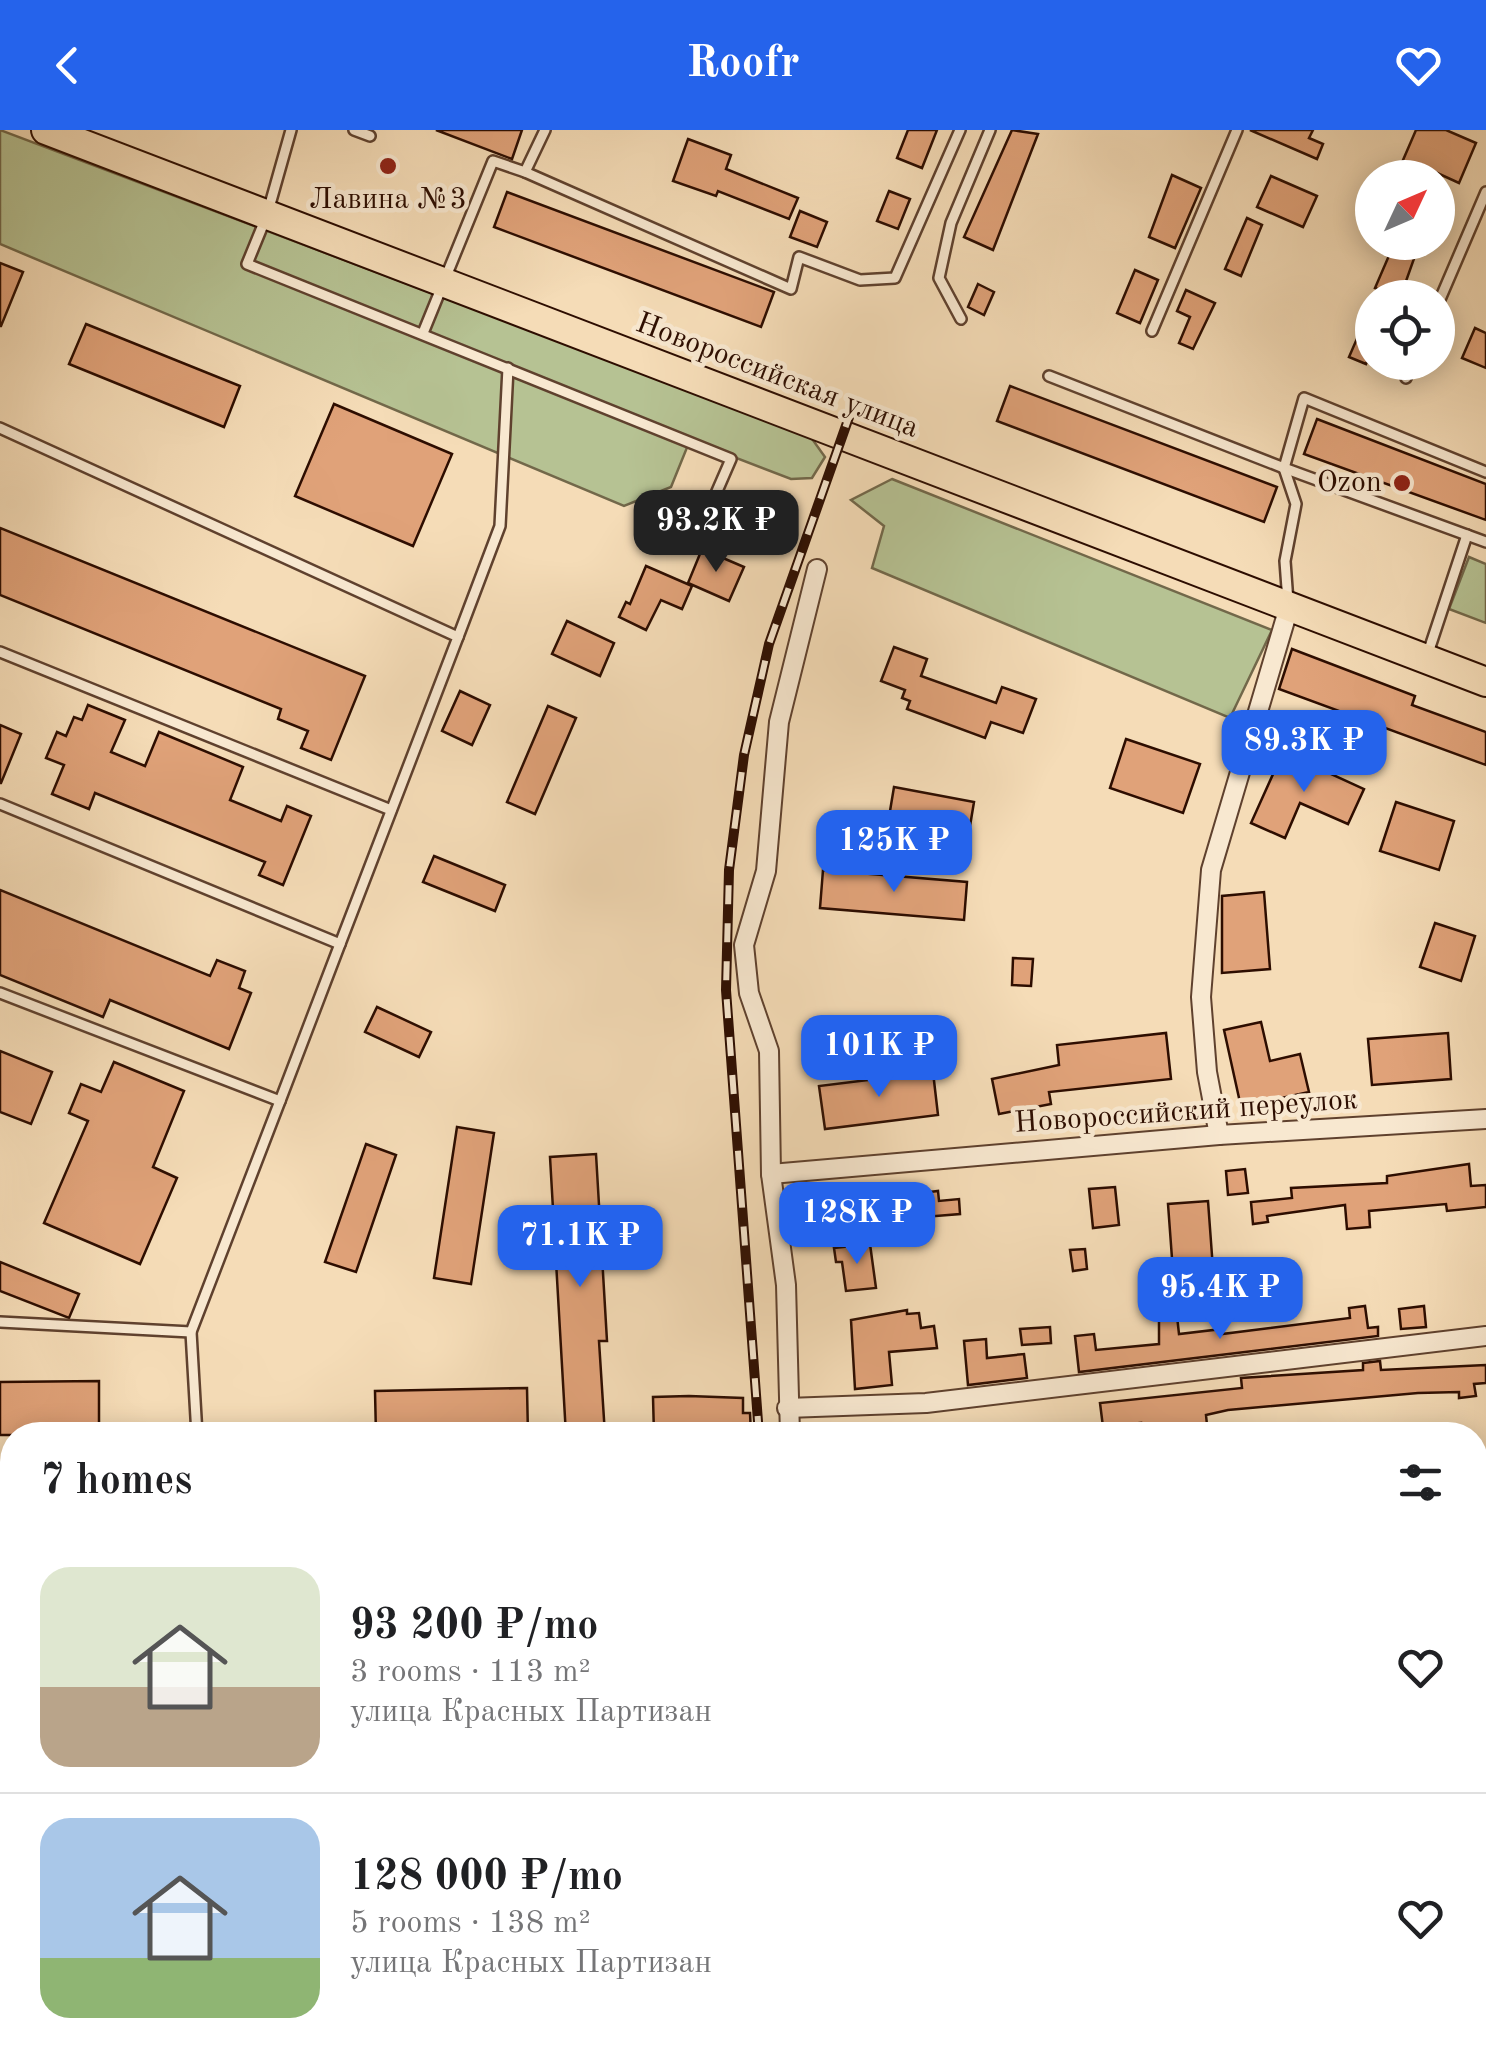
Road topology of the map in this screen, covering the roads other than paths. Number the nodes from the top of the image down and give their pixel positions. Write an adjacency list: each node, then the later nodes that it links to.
1 (46, 130): 11 (main road, Новороссийская улица)
2 (291, 130): 11 (lane)
3 (354, 130): 8 (lane)
4 (545, 130): 9 (lane)
5 (960, 130): 9 (lane)
6 (990, 130): 14 (lane)
7 (1237, 130): 15 (lane)
8 (370, 136)
9 (525, 172): 13 (lane)
10 (1486, 192): 12 (lane)
11 (267, 216): 13 (main road, Новороссийская улица); 16 (lane)
12 (1448, 280)
13 (444, 283): 16 (lane); 26 (main road, Новороссийская улица)
14 (961, 319)
15 (1152, 330)
16 (423, 334): 17 (lane)
17 (508, 368): 23 (lane); 27 (lane)
18 (1049, 376): 20 (lane)
19 (0, 428): 27 (lane)
20 (1284, 468): 21 (lane); 22 (lane); 26 (lane)
21 (1486, 472)
22 (1467, 535): 24 (lane); 29 (lane)
23 (698, 536)
24 (1486, 542)
25 (817, 569): 38 (street)
26 (1289, 607): 29 (main road, Новороссийская улица); 37 (street)
27 (458, 637): 32 (lane)
28 (0, 652): 32 (lane)
29 (1426, 660): 30 (main road, Новороссийская улица)
30 (1486, 682)
31 (0, 804): 33 (lane)
32 (391, 810): 33 (lane)
33 (340, 944): 35 (lane)
34 (0, 993): 35 (lane)
35 (280, 1101): 40 (lane)
36 (1486, 1119): 37 (street, Новороссийский переулок)
37 (1218, 1135): 38 (street, Новороссийский переулок)
38 (770, 1174): 42 (street)
39 (0, 1322): 40 (lane)
40 (191, 1332): 43 (lane)
41 (1486, 1336): 42 (street)
42 (787, 1408): 44 (street)
43 (196, 1422)
44 (789, 1422)

